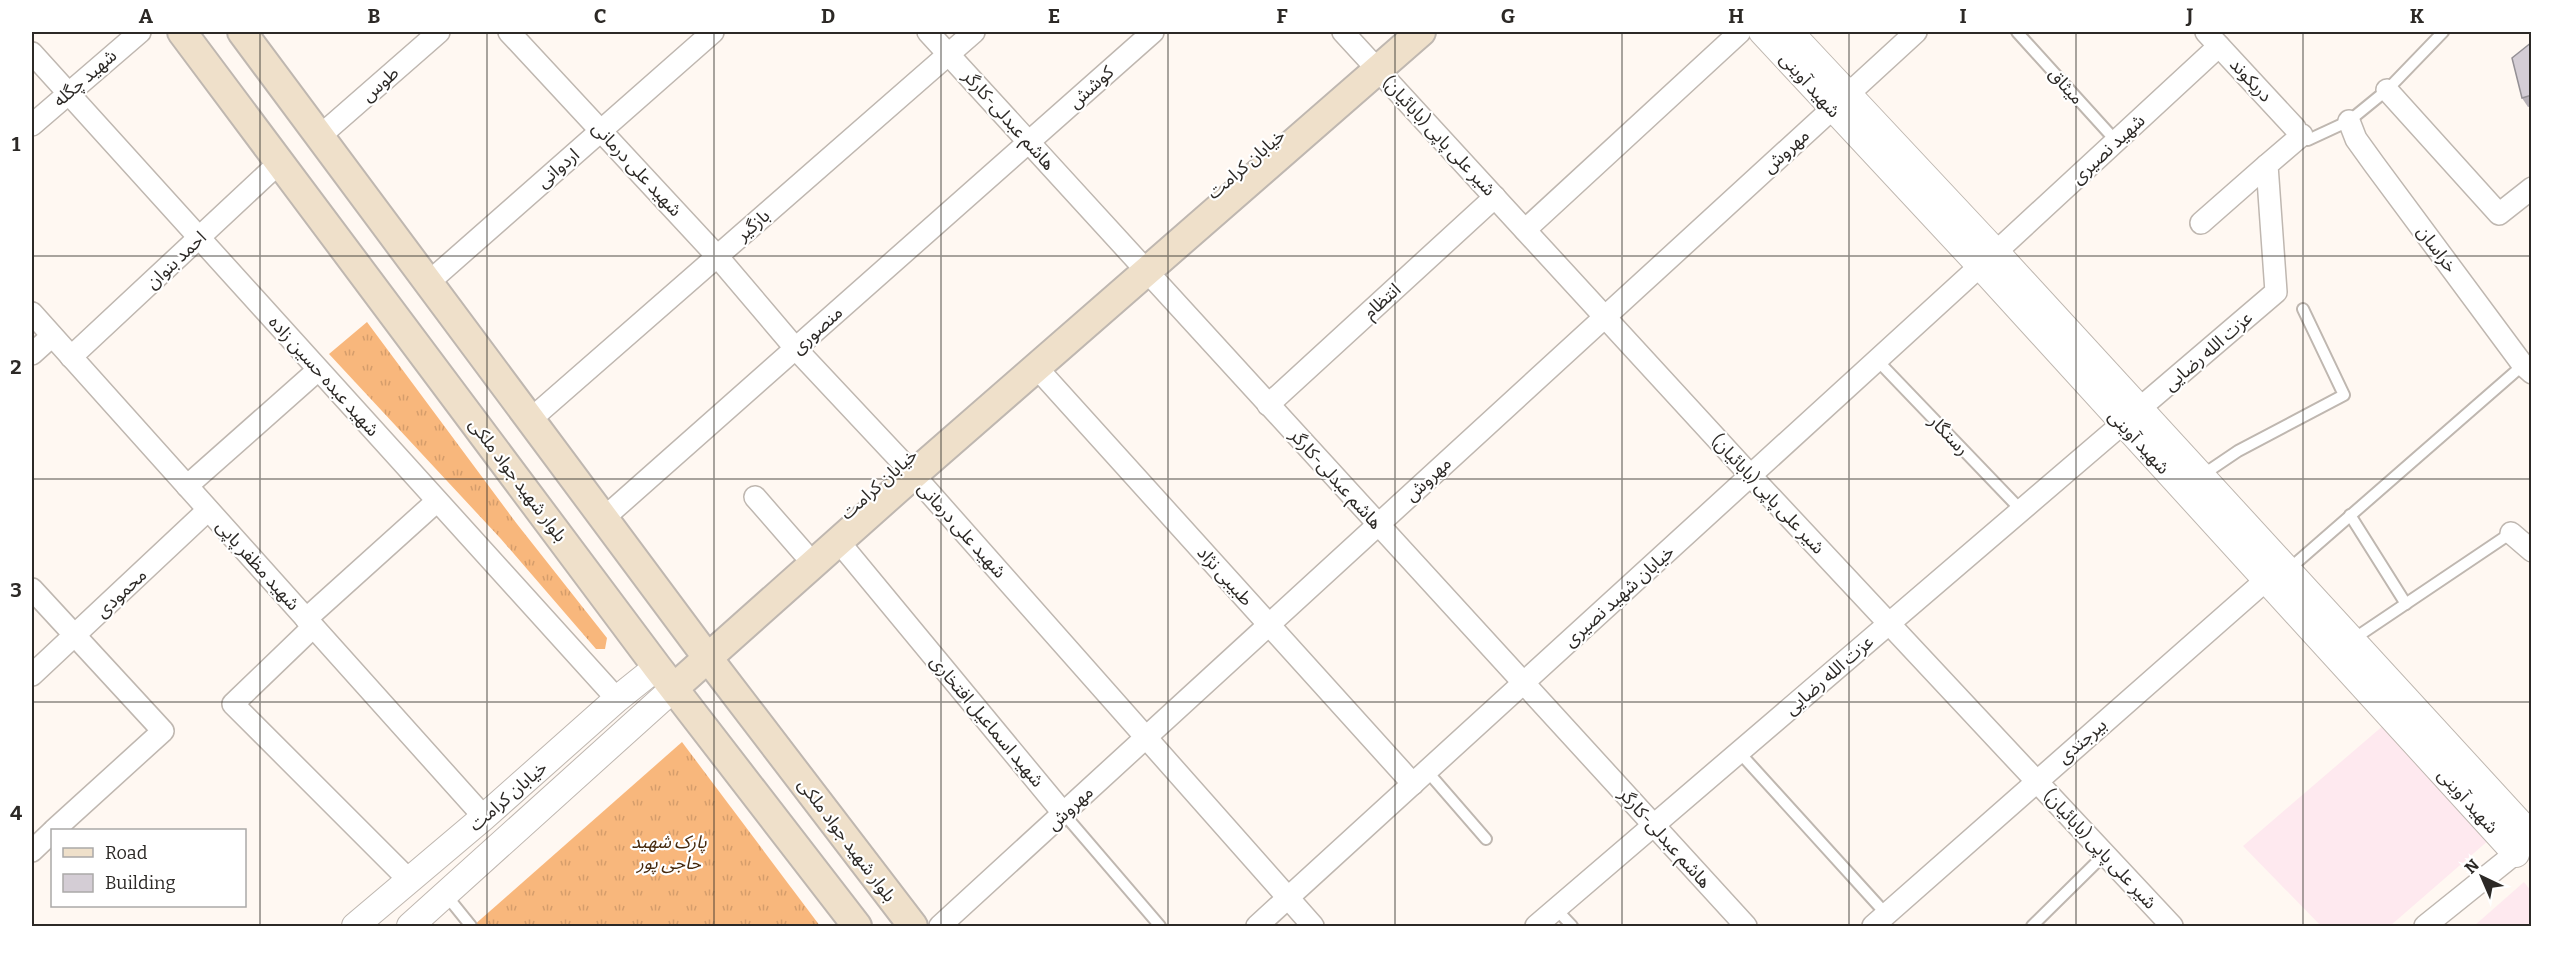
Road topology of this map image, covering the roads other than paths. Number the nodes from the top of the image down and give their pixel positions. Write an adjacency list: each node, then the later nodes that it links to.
1 (140, 32): 24 (street, شهید چگله)
2 (182, 32): 33 (main road, بلوار شهید جواد ملکی)
3 (242, 32): 30 (main road, بلوار شهید جواد ملکی)
4 (439, 32): 30 (street, طوس)
5 (509, 32): 28 (street, شهید علی درمانی)
6 (713, 32): 28 (street, اردوانی)
7 (928, 32): 21 (street, هاشم عبدلی-کارگر)
8 (974, 32): 21 (street, بازگیر)
9 (1153, 32): 32 (street, کوشش)
10 (1343, 32): 22 (street, شیر علی پاپی (بابائیان))
11 (1397, 32): 22 (main road, خیابان کرامت)
12 (1422, 32): 22 (main road, خیابان کرامت)
13 (1740, 32): 38 (street)
14 (1762, 32): 25 (street, شهید آوینی)
15 (1790, 32): 25 (street, شهید آوینی)
16 (1916, 32): 25 (street, مهروش)
17 (2017, 32): 31 (lane, میثاق)
18 (2443, 32): 23 (lane)
19 (2212, 39): 29 (street, دریکوند); 31 (street, شهید نصیری)
20 (32, 53): 24 (street, شهید عبده حسین زاده)
21 (948, 54): 32 (street, هاشم عبدلی-کارگر); 40 (street, بازگیر)
22 (1372, 63): 36 (street, شیر علی پاپی (بابائیان)); 42 (main road, خیابان کرامت)
23 (2387, 90): 26 (lane); 35 (street)
24 (67, 93): 27 (street, شهید چگله); 39 (street, شهید عبده حسین زاده)
25 (1840, 101): 41 (street, شهید آوینی); 46 (street, مهروش)
26 (2349, 122): 29 (lane); 53 (street, خراسان)
27 (32, 125)
28 (601, 130): 40 (street, شهید علی درمانی); 43 (street, اردوانی)
29 (2299, 131): 34 (street)
30 (320, 136): 43 (main road, بلوار شهید جواد ملکی)
31 (2116, 141): 41 (street, شهید نصیری)
32 (1029, 142): 42 (street, هاشم عبدلی-کارگر); 48 (street, منصوری)
33 (280, 162): 39 (street, احمد بنوان); 83 (main road, بلوار شهید جواد ملکی)
34 (2267, 165): 37 (street); 56 (street, عزت الله رضایی)
35 (2532, 188)
36 (1495, 197): 38 (street, شیر علی پاپی (بابائیان)); 55 (street, انتظام)
37 (2201, 223)
38 (1525, 230): 46 (street, شیر علی پاپی (بابائیان))
39 (199, 239): 50 (street, احمد بنوان); 54 (street, شهید عبده حسین زاده)
40 (717, 256): 48 (street, شهید علی درمانی); 57 (street, بازگیر)
41 (1988, 259): 51 (street, خیابان شهید نصیری); 56 (street, شهید آوینی)
42 (1142, 266): 52 (main road, خیابان کرامت); 55 (street, هاشم عبدلی-کارگر); 58 (main road, خیابان کرامت)
43 (429, 282): 57 (main road, بلوار شهید جواد ملکی)
44 (2303, 309): 60 (lane)
45 (32, 313): 47 (street, شهید مظفر پاپی)
46 (1605, 317): 59 (street, شیر علی پاپی (بابائیان)); 68 (street, مهروش)
47 (52, 336): 49 (street); 50 (street, شهید مظفر پاپی)
48 (796, 349): 58 (street, شهید علی درمانی); 67 (street, منصوری)
49 (32, 354)
50 (71, 357): 61 (street, شهید مظفر پاپی)
51 (1877, 360): 59 (street, خیابان شهید نصیری); 65 (lane, رستگار)
52 (1037, 368): 58 (main road, خیابان کرامت); 78 (street, طبیبی نژاد)
53 (2527, 369): 66 (lane)
54 (318, 370): 61 (street); 63 (street, شهید عبده حسین زاده)
55 (1268, 405): 68 (street, هاشم عبدلی-کارگر)
56 (2131, 417): 60 (street, شهید آوینی); 65 (street, عزت الله رضایی); 73 (street, شهید آوینی)
57 (531, 418): 67 (main road, بلوار شهید جواد ملکی)
58 (908, 469): 70 (main road, خیابان کرامت); 72 (main road, خیابان کرامت); 86 (street, شهید علی درمانی)
59 (1750, 476): 77 (street, شیر علی پاپی (بابائیان)); 84 (street, خیابان شهید نصیری)
60 (2201, 476): 73 (street, شهید آوینی)
61 (186, 486): 64 (street, شهید مظفر پاپی)
62 (755, 497): 72 (street)
63 (437, 501): 76 (street); 85 (street, شهید عبده حسین زاده)
64 (208, 510): 76 (street, شهید مظفر پاپی); 79 (street, محمودی)
65 (2021, 510): 77 (street, عزت الله رضایی)
66 (2350, 515): 73 (lane); 75 (lane)
67 (605, 517): 81 (main road, بلوار شهید جواد ملکی)
68 (1378, 525): 78 (street, مهروش); 84 (street, هاشم عبدلی-کارگر)
69 (2511, 533): 71 (street); 75 (lane)
70 (839, 542): 81 (main road, خیابان کرامت); 90 (street, شهید اسماعیل افتخاری)
71 (2532, 551)
72 (803, 552): 81 (main road, خیابان کرامت)
73 (2276, 575): 80 (street, شهید آوینی); 89 (street, بیرجندی); 96 (street, شهید آوینی)
74 (32, 589): 79 (street)
75 (2406, 604): 80 (lane)
76 (309, 623): 91 (street, شهید مظفر پاپی); 99 (street)
77 (1889, 624): 87 (street, عزت الله رضایی); 89 (street, شیر علی پاپی (بابائیان))
78 (1269, 625): 86 (street, مهروش); 88 (street, طبیبی نژاد)
79 (75, 636): 82 (street, محمودی); 93 (street)
80 (2352, 640): 96 (street, شهید آوینی)
81 (703, 652): 83 (main road, خیابان کرامت); 109 (main road, بلوار شهید جواد ملکی)
82 (32, 675)
83 (666, 678): 85 (street, خیابان کرامت); 100 (street, خیابان کرامت); 108 (main road, بلوار شهید جواد ملکی)
84 (1523, 683): 88 (street, خیابان شهید نصیری); 92 (street, هاشم عبدلی-کارگر)
85 (617, 699): 91 (street, خیابان کرامت)
86 (1146, 738): 90 (street, مهروش); 101 (street, شهید علی درمانی)
87 (1739, 752): 92 (street, عزت الله رضایی); 103 (lane)
88 (1420, 778): 95 (lane); 101 (street, خیابان شهید نصیری)
89 (2036, 781): 98 (street, شیر علی پاپی (بابائیان)); 103 (street, بیرجندی)
90 (1064, 814): 110 (street, مهروش); 111 (lane, شهید اسماعیل افتخاری)
91 (484, 817): 99 (street, خیابان کرامت)
92 (1653, 825): 102 (street, عزت الله رضایی); 116 (street, هاشم عبدلی-کارگر)
93 (55, 829)
94 (51, 833): 97 (street)
95 (1486, 838)
96 (2526, 843): 118 (street)
97 (32, 851)
98 (2105, 854): 104 (street, شیر علی پاپی (بابائیان)); 117 (lane)
99 (409, 880): 105 (street, خیابان کرامت)
100 (446, 896): 106 (street, خیابان کرامت); 107 (lane)
101 (1288, 898): 112 (street, خیابان شهید نصیری); 113 (street, شهید علی درمانی)
102 (1556, 909): 114 (street, عزت الله رضایی); 115 (lane)
103 (1880, 921)
104 (2165, 924)
105 (355, 927)
106 (410, 927)
107 (471, 927)
108 (857, 927)
109 (914, 927)
110 (940, 927)
111 (1160, 927)
112 (1257, 927)
113 (1313, 927)
114 (1536, 927)
115 (1572, 927)
116 (1746, 927)
117 (2032, 927)
118 (2425, 927)

